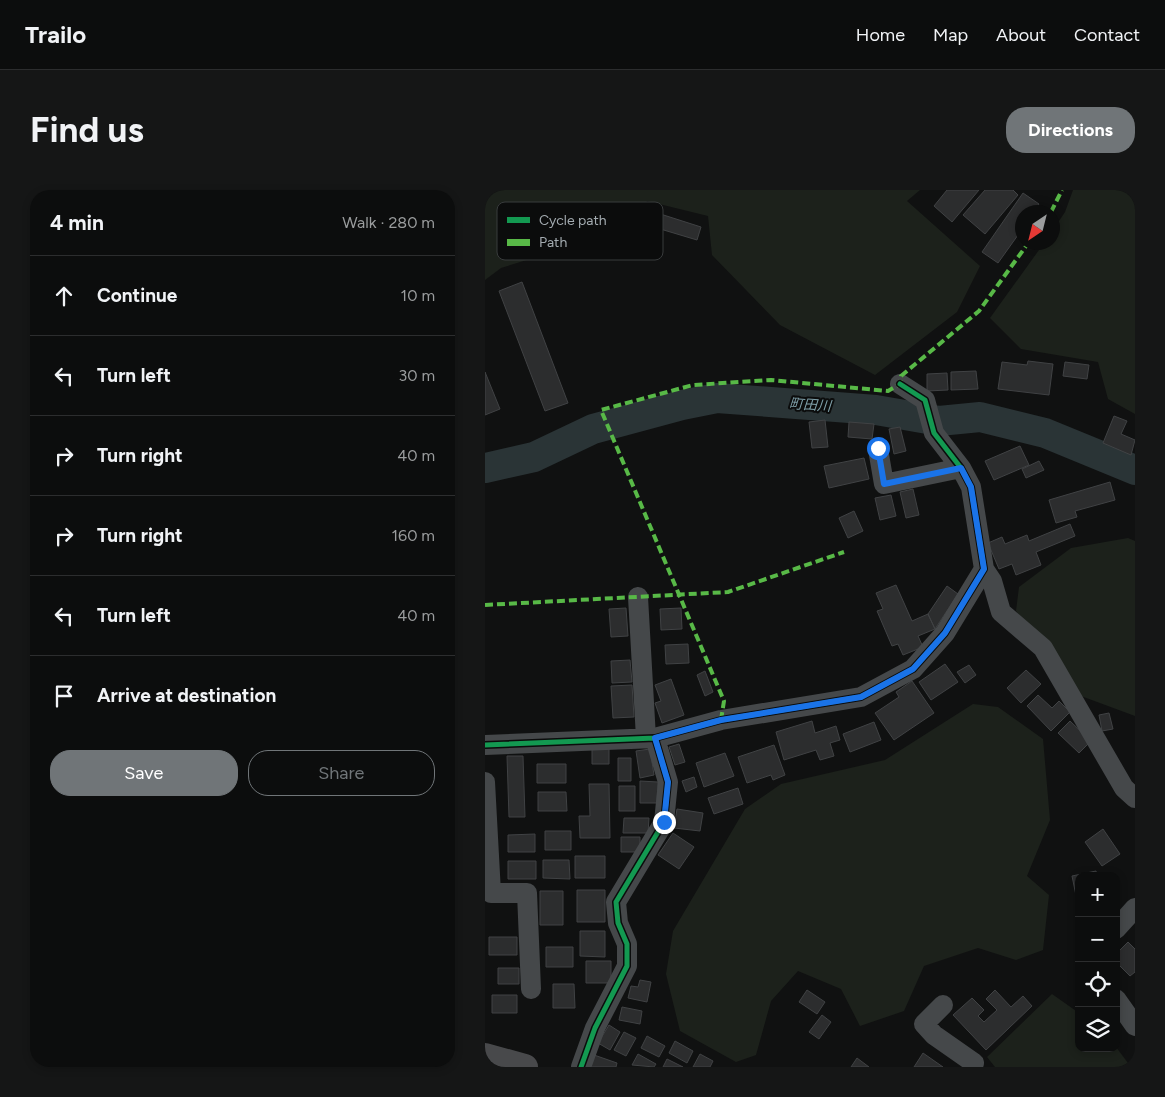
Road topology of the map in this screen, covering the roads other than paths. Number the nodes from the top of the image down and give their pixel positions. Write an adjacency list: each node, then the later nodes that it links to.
1 (900, 384): 3 (street)
2 (878, 448): 3 (street)
3 (961, 468): 4 (street)
4 (984, 569): 6 (street); 9 (street)
5 (638, 597): 6 (street)
6 (650, 738): 7 (street); 18 (street)
7 (485, 745)
8 (485, 782): 12 (street)
9 (1135, 798)
10 (1135, 908): 11 (street)
11 (1120, 925)
12 (531, 988)
13 (943, 1005): 19 (street)
14 (1120, 1005): 15 (street)
15 (1135, 1026)
16 (485, 1056): 17 (main road)
17 (525, 1067)
18 (581, 1067)
19 (971, 1067)

